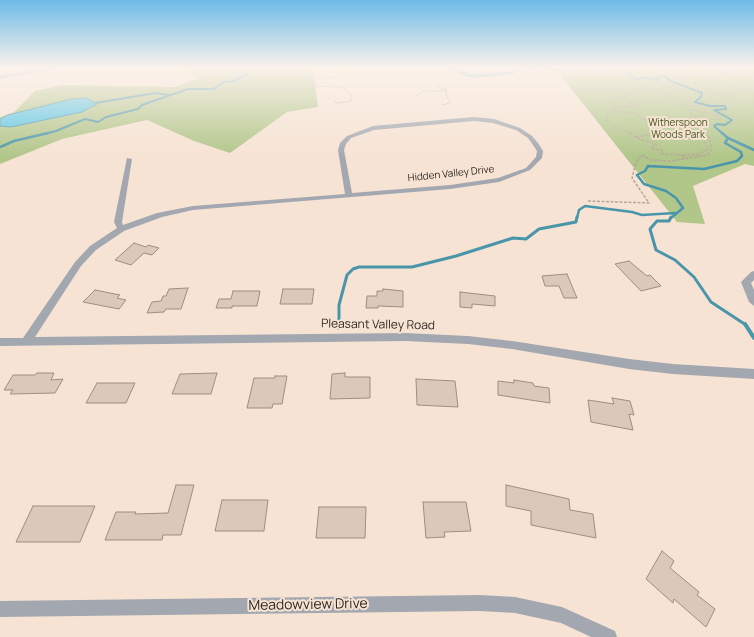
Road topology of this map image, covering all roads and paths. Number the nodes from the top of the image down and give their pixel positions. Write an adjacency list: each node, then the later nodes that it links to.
1 (681, 97): 10 (path)
2 (352, 98): 9 (path)
3 (448, 98): 11 (path)
4 (621, 98): 13 (path)
5 (625, 98): 12 (path)
6 (677, 98): 8 (path)
7 (689, 98): 15 (path)
8 (671, 99): 10 (path); 12 (path)
9 (335, 101)
10 (680, 104): 14 (path)
11 (443, 105)
12 (633, 106): 13 (path)
13 (614, 109): 18 (path); 22 (path)
14 (689, 110): 15 (path); 16 (path)
15 (702, 112): 16 (path); 17 (path)
16 (695, 116): 17 (path); 19 (path)
17 (708, 120): 19 (path)
18 (659, 121)
19 (698, 121): 21 (path)
20 (702, 129): 21 (path); 22 (path); 23 (path)
21 (706, 131): 25 (path)
22 (636, 137): 23 (path)
23 (683, 155): 25 (path)
24 (129, 159): 28 (street)
25 (679, 160): 27 (path)
26 (349, 196): 26 (street, Hidden Valley Drive); 28 (street, Hidden Valley Drive)
27 (588, 201)
28 (121, 229): 32 (street, Hidden Valley Drive)
29 (754, 274): 30 (street)
30 (754, 302)
31 (0, 342): 32 (street, Pleasant Valley Road)
32 (26, 342): 33 (street, Pleasant Valley Road)
33 (754, 374)
34 (0, 609): 35 (street, Meadowview Drive)
35 (609, 637)

